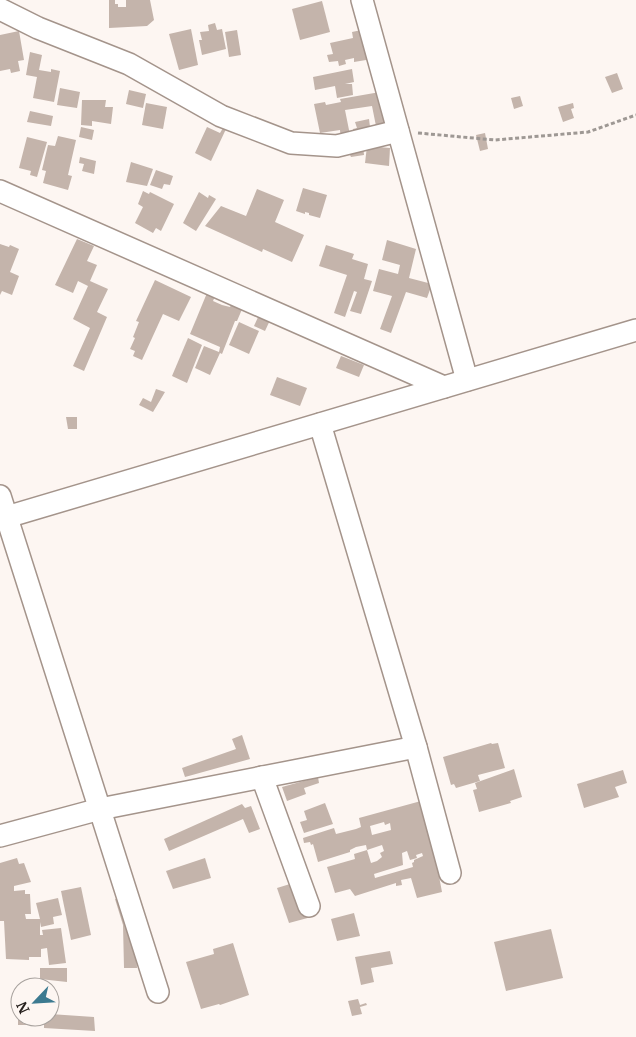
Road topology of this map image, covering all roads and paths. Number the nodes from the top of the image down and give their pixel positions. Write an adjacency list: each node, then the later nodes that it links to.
1 (362, 0): 4 (street)
2 (0, 9): 4 (street)
3 (636, 115): 4 (path)
4 (398, 131): 7 (street)
5 (0, 190): 8 (street)
6 (636, 330): 7 (street)
7 (468, 380): 8 (street)
8 (444, 387): 9 (street)
9 (320, 424): 11 (street); 12 (street)
10 (0, 496): 11 (street)
11 (3, 518): 14 (street)
12 (416, 747): 13 (street); 16 (street)
13 (262, 777): 14 (street); 17 (street)
14 (100, 809): 15 (street); 18 (street)
15 (0, 836)
16 (450, 873)
17 (309, 906)
18 (158, 992)

